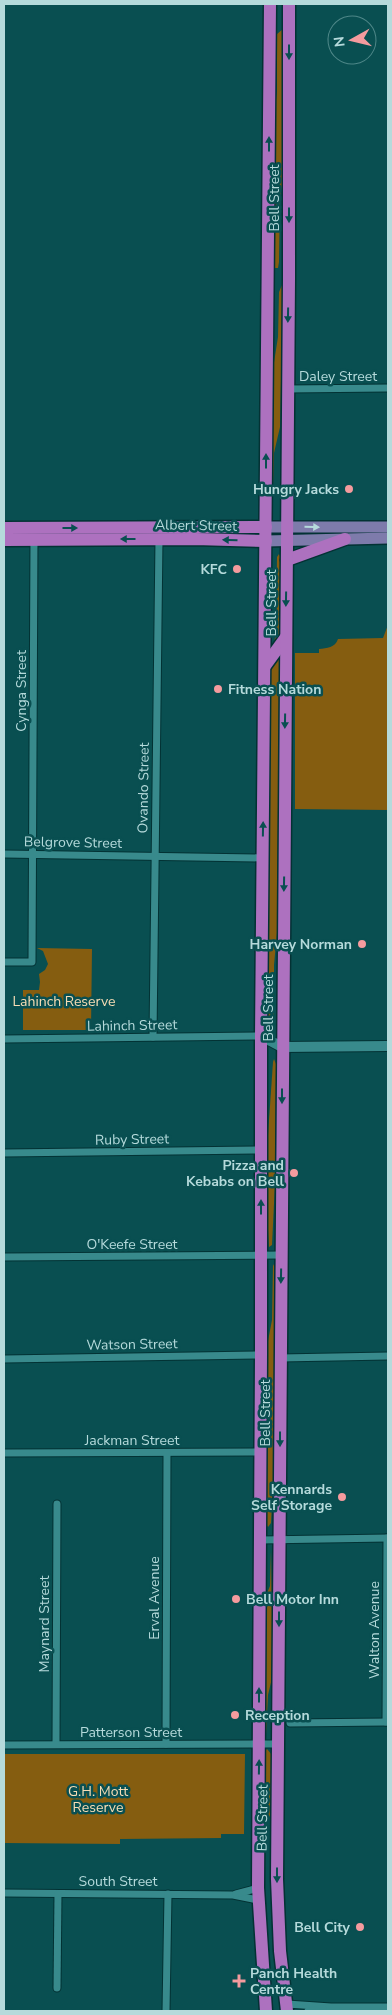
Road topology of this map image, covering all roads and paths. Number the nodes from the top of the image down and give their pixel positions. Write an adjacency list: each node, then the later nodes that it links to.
1 (270, 4): 3 (highway, Bell Street)
2 (289, 4): 4 (highway, Bell Street)
3 (269, 23): 4 (highway); 6 (highway, Bell Street, one-way to 3)
4 (289, 23): 5 (highway, Bell Street, one-way to 5)
5 (289, 279): 6 (highway); 8 (highway, Bell Street, one-way to 8)
6 (268, 280): 9 (highway, Bell Street, one-way to 6)
7 (388, 388): 8 (street, Daley Street)
8 (287, 389): 10 (highway, Bell Street)
9 (266, 527): 10 (main road, Albert Street); 13 (highway, Albert Street); 20 (highway, Bell Street)
10 (287, 527): 14 (main road, Albert Street, one-way to 14); 21 (highway, Bell Street)
11 (388, 527): 14 (main road, Albert Street)
12 (4, 528): 15 (highway, Albert Street)
13 (179, 533): 15 (highway, Albert Street, one-way to 13); 17 (highway, Albert Street); 20 (highway, Albert Street, one-way to 13)
14 (375, 533): 16 (main road, Albert Street); 18 (main road, Albert Street)
15 (34, 534): 17 (highway, Albert Street, one-way to 15); 19 (highway, Albert Street); 26 (street, Cynga Street)
16 (388, 538)
17 (159, 539): 27 (street, Ovando Street)
18 (345, 539): 21 (main road, Albert Street); 22 (highway)
19 (4, 540)
20 (266, 541): 21 (main road, Albert Street); 24 (highway, Bell Street)
21 (287, 541): 22 (highway, Bell Street)
22 (287, 560): 23 (highway, Bell Street, one-way to 23)
23 (286, 637): 24 (highway); 34 (highway, Bell Street, one-way to 34)
24 (265, 666): 28 (highway, Bell Street, one-way to 24)
25 (4, 854): 26 (street, Belgrove Street)
26 (33, 854): 27 (street, Belgrove Street); 29 (street, Cynga Street)
27 (155, 857): 28 (street, Belgrove Street); 31 (street, Ovando Street)
28 (263, 858): 30 (highway, Bell Street)
29 (4, 962)
30 (261, 1036): 31 (street, Lahinch Street); 34 (street); 35 (highway, Bell Street)
31 (153, 1037): 32 (street, Lahinch Street)
32 (4, 1039)
33 (388, 1046): 34 (street)
34 (282, 1048): 38 (highway, Bell Street, one-way to 38)
35 (261, 1150): 36 (street, Ruby Street); 37 (highway, Bell Street, one-way to 35)
36 (4, 1153)
37 (261, 1255): 38 (street, O'Keefe Street); 39 (street, O'Keefe Street); 40 (highway, Bell Street)
38 (282, 1255): 43 (highway, Bell Street, one-way to 43)
39 (4, 1257)
40 (262, 1354): 42 (street, Watson Street); 45 (highway, Bell Street)
41 (388, 1356): 43 (street)
42 (4, 1358)
43 (280, 1358): 49 (highway, Bell Street, one-way to 49)
44 (167, 1452): 45 (street, Jackman Street); 46 (street, Jackman Street); 54 (street, Erval Avenue)
45 (261, 1452): 50 (highway, Bell Street)
46 (4, 1453)
47 (57, 1504): 53 (street, Maynard Street)
48 (388, 1538): 49 (street); 51 (street, Walton Avenue)
49 (279, 1539): 50 (street); 56 (highway, Bell Street, one-way to 56)
50 (260, 1540): 55 (highway, Bell Street, one-way to 50)
51 (387, 1722): 52 (street)
52 (290, 1723)
53 (56, 1744): 54 (street, Patterson Street); 57 (street, Patterson Street)
54 (166, 1744): 55 (street, Patterson Street)
55 (259, 1744): 56 (street, Patterson Street); 61 (highway, Bell Street, one-way to 55)
56 (278, 1744): 67 (highway, Bell Street, one-way to 67)
57 (4, 1745)
58 (4, 1893): 59 (street, South Street)
59 (58, 1894): 60 (street, South Street); 63 (street)
60 (168, 1894): 62 (street, South Street); 68 (street)
61 (258, 1894): 62 (street, South Street); 62 (street, South Street); 64 (highway, Bell Street)
62 (233, 1895)
63 (57, 1988)
64 (264, 1989): 67 (highway); 69 (highway, Bell Street)
65 (388, 2006): 66 (street)
66 (331, 2007): 67 (street); 70 (street)
67 (283, 2010)
68 (166, 2011)
69 (266, 2011)
70 (308, 2011)

